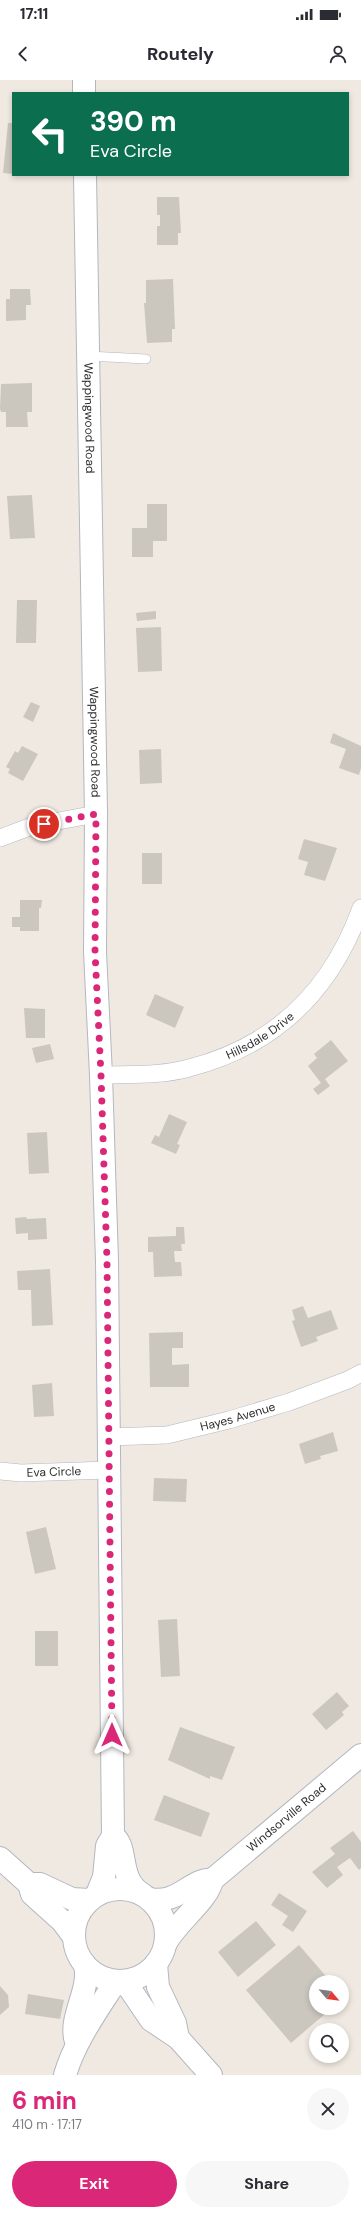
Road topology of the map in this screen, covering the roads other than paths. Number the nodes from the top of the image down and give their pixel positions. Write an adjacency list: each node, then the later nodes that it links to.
1 (84, 80): 2 (main road)
2 (84, 92)
3 (85, 176): 4 (main road, Wappingwood Road)
4 (88, 356): 5 (lane); 6 (main road, Wappingwood Road)
5 (146, 359)
6 (96, 814): 7 (street); 9 (main road, Wappingwood Road)
7 (0, 838)
8 (361, 908): 9 (street, Hillsdale Drive)
9 (101, 1075): 11 (main road, Wappingwood Road)
10 (361, 1373): 11 (street, Hayes Avenue)
11 (108, 1437): 12 (main road, Wappingwood Road)
12 (108, 1470): 13 (street, Eva Circle); 15 (main road, Wappingwood Road)
13 (0, 1471)
14 (361, 1754): 17 (main road, Windsorville Road)
15 (113, 1836): 19 (main road, Wappingwood Road); 20 (main road, Wappingwood Road)
16 (0, 1858): 18 (main road)
17 (212, 1880): 19 (main road, Windsorville Road); 22 (main road, Windsorville Road)
18 (29, 1884): 20 (main road); 21 (main road)
19 (146, 1896): 20 (main road); 22 (main road)
20 (93, 1897): 21 (main road)
21 (74, 1937): 23 (main road)
22 (161, 1955): 24 (main road); 25 (main road)
23 (85, 1965): 24 (main road); 26 (main road)
24 (118, 1981): 25 (main road); 26 (main road)
25 (178, 2038): 28 (main road)
26 (77, 2043): 27 (main road)
27 (65, 2075)
28 (211, 2075)

